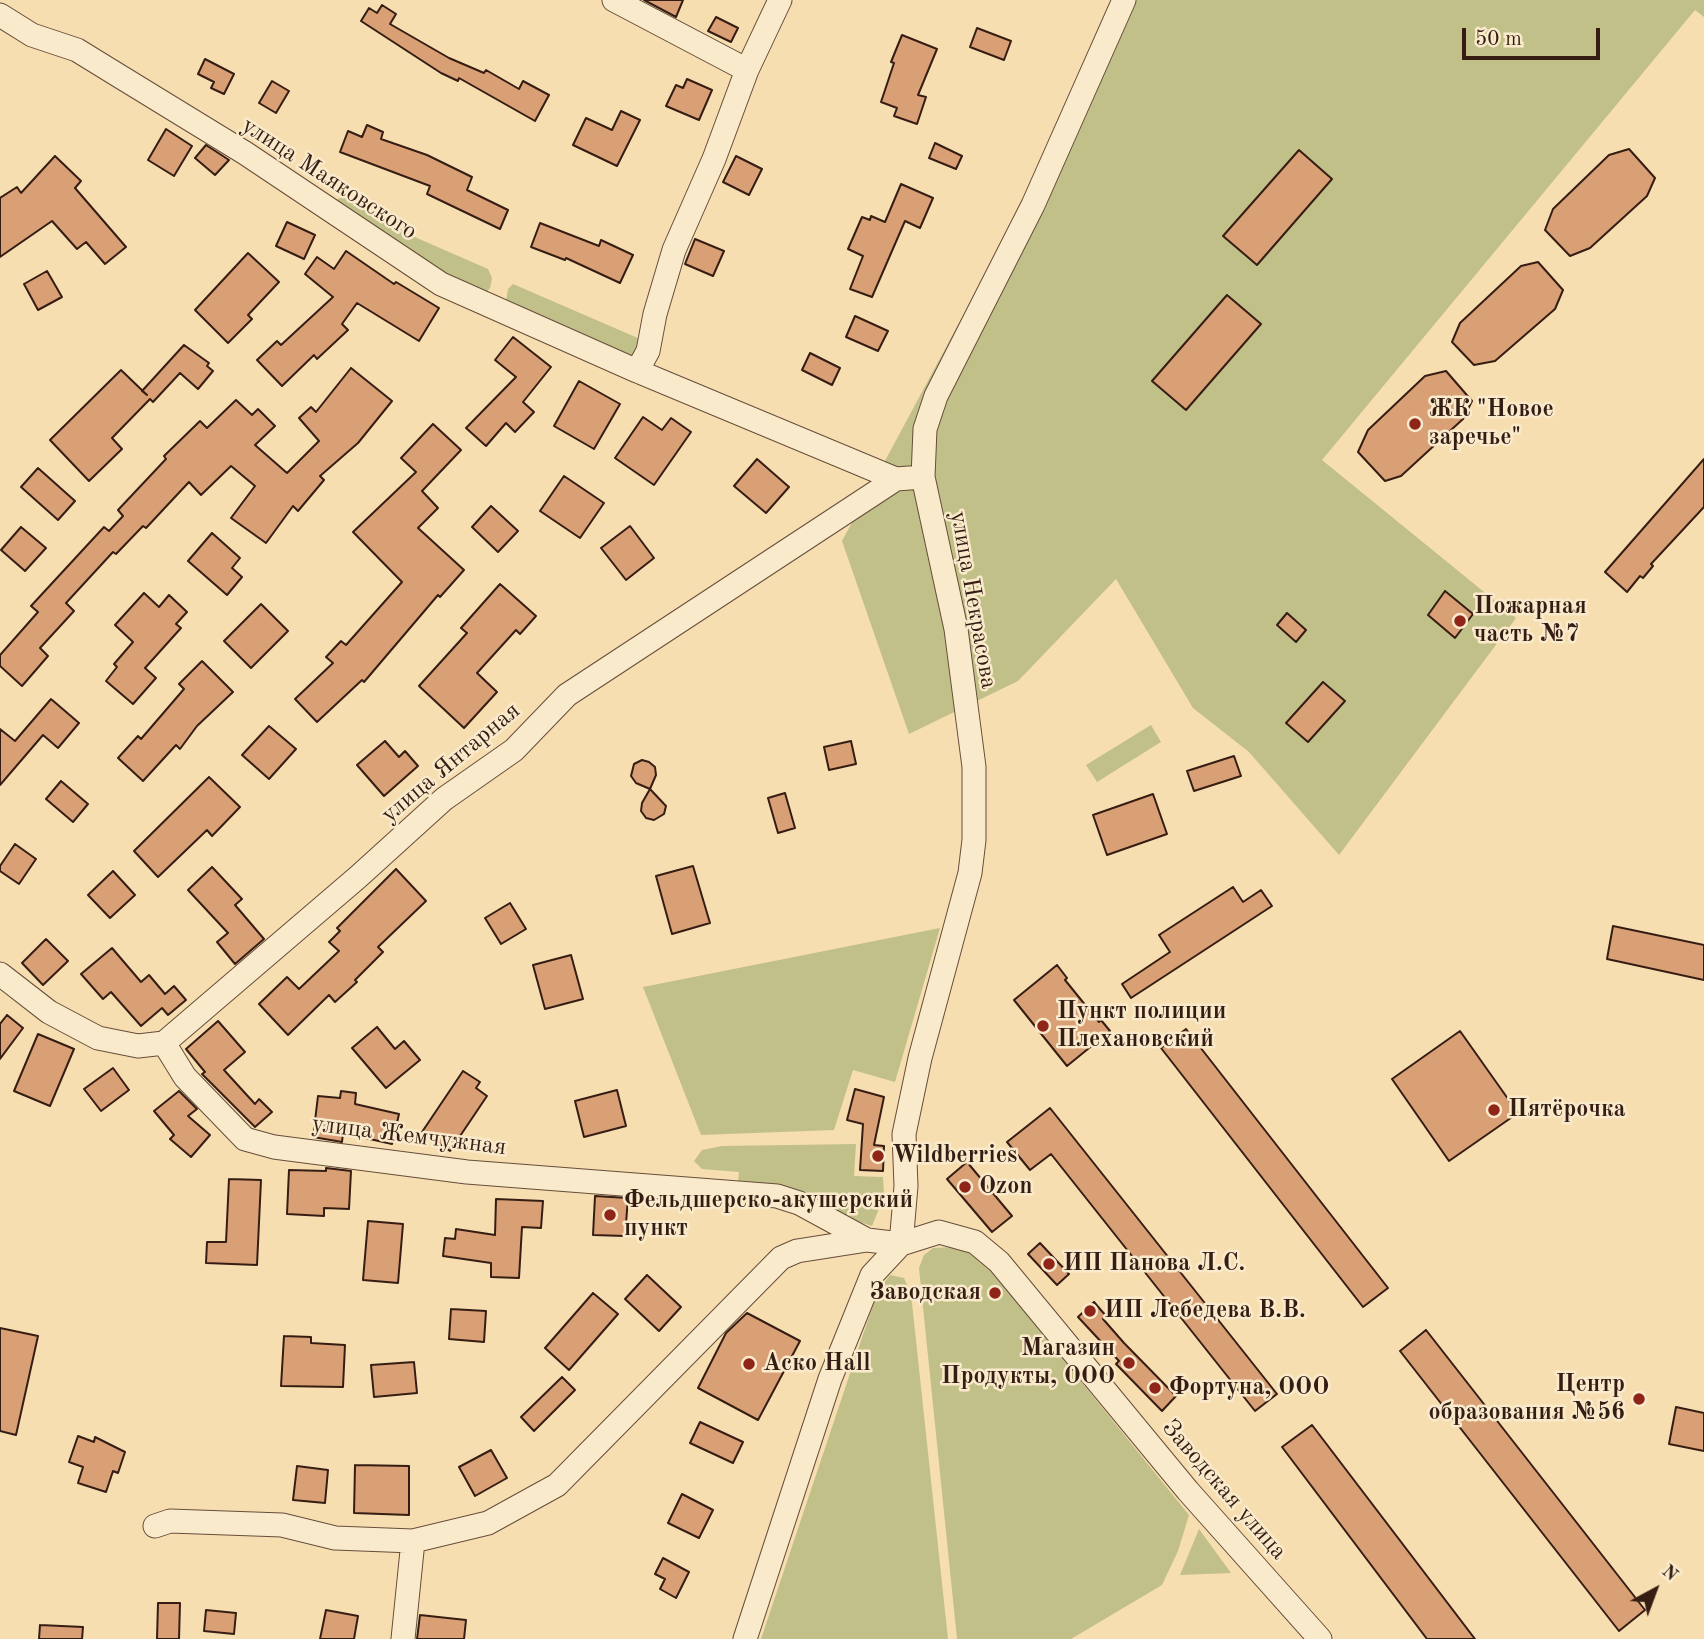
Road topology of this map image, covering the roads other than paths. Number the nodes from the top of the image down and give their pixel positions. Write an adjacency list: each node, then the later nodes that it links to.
1 (614, 0): 5 (street)
2 (780, 0): 5 (street)
3 (1124, 0): 7 (street, улица Некрасова)
4 (0, 15): 6 (street, улица Маяковского)
5 (747, 70): 6 (street)
6 (637, 371): 8 (street, улица Маяковского)
7 (923, 477): 8 (street, улица Маяковского); 12 (street, улица Некрасова)
8 (896, 479): 10 (street, улица Янтарная)
9 (0, 974): 10 (street)
10 (164, 1044): 11 (street, улица Жемчужная)
11 (867, 1240): 12 (street); 14 (street)
12 (901, 1244): 16 (street); 17 (street, Заводская улица)
13 (155, 1526): 14 (street)
14 (413, 1541): 15 (street)
15 (403, 1639)
16 (745, 1639)
17 (1320, 1639)

